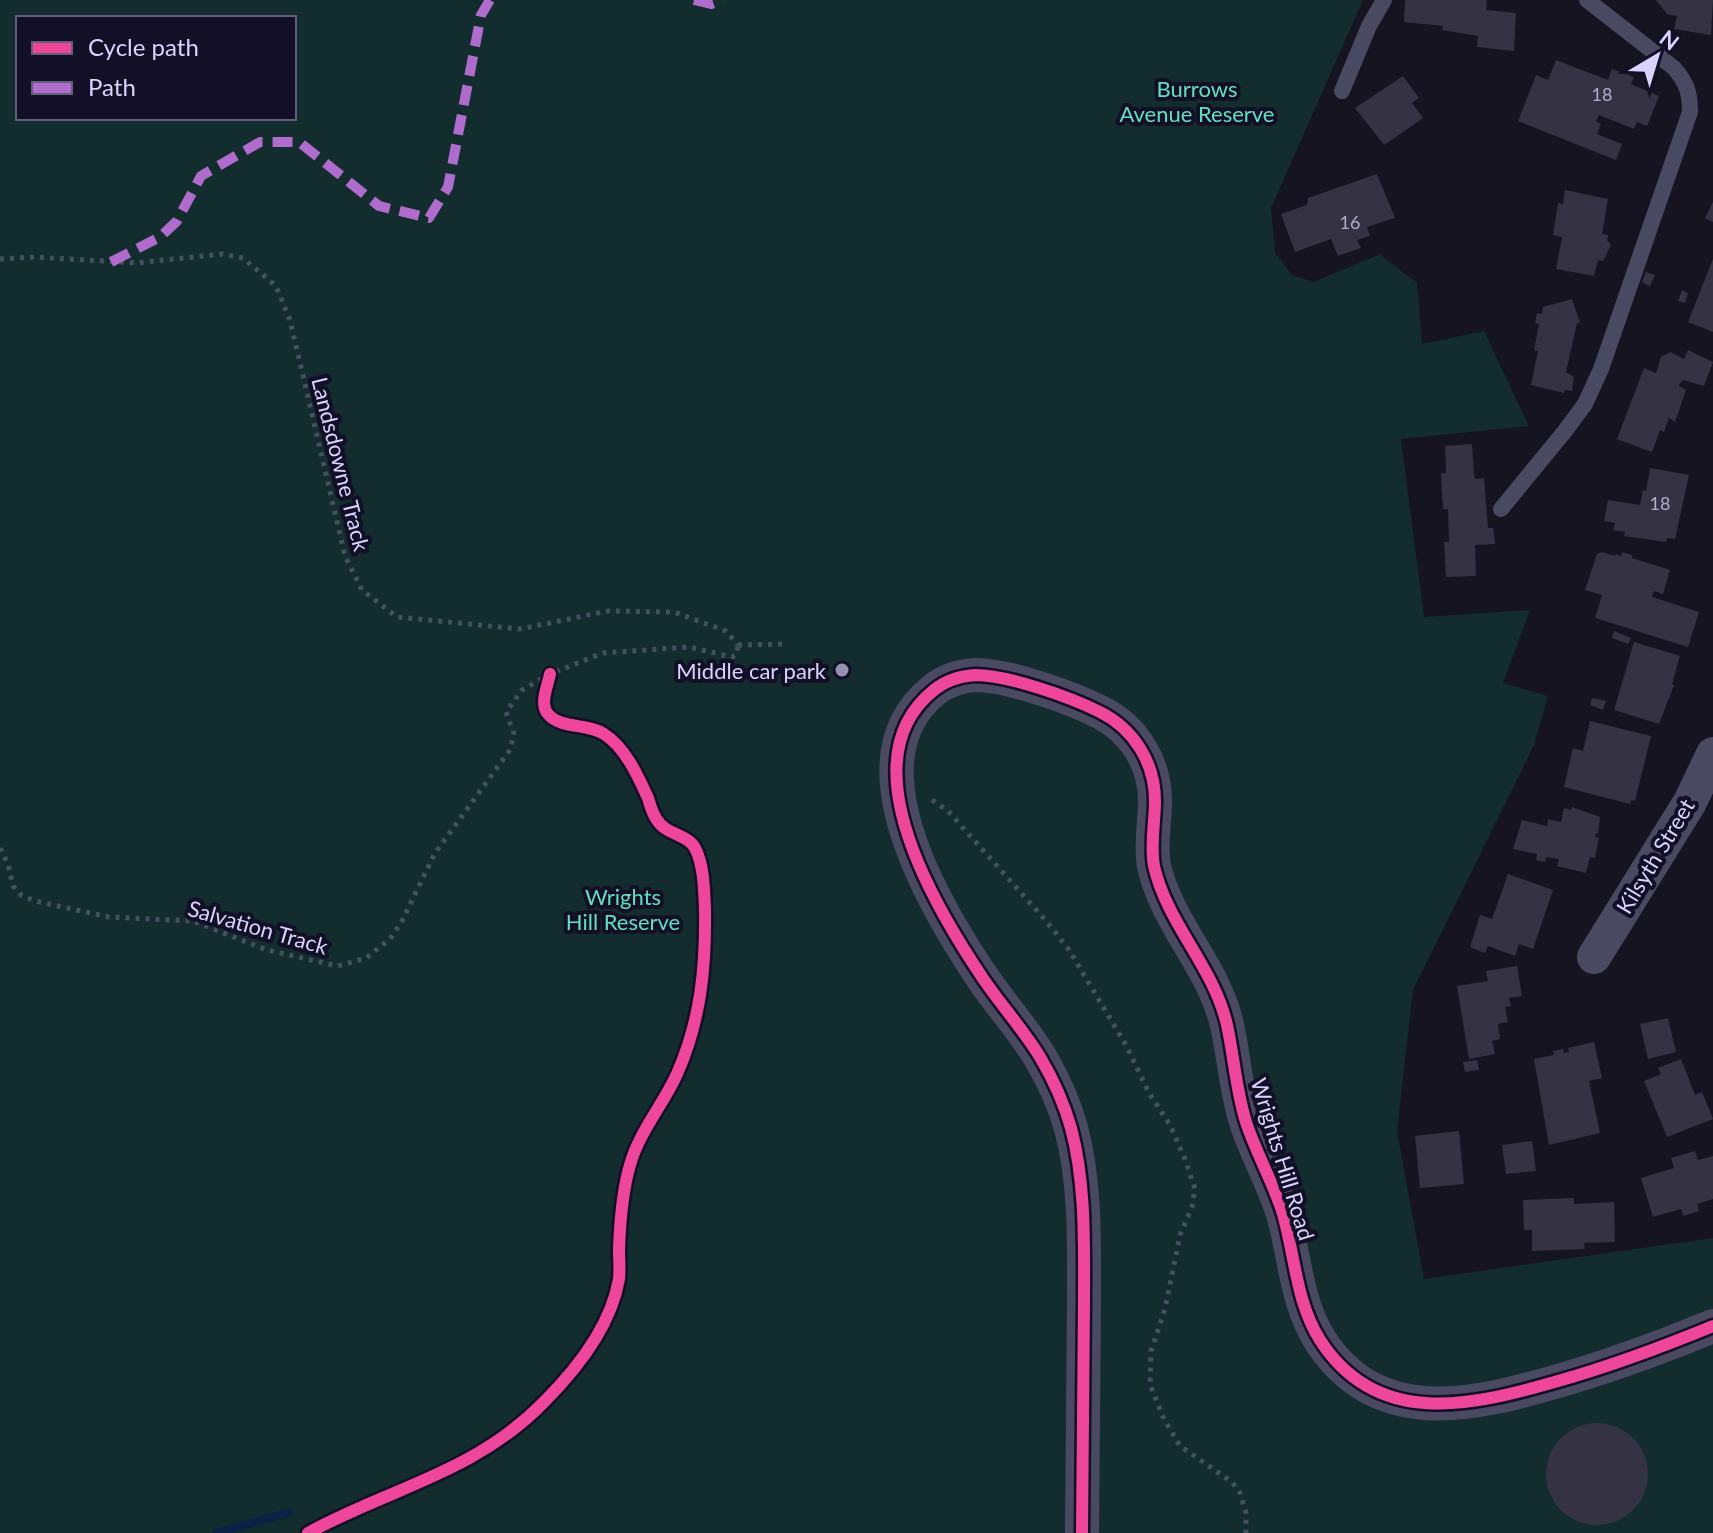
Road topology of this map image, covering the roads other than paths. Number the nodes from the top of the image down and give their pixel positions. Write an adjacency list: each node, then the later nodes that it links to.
1 (1384, 0): 3 (lane)
2 (1587, 0): 4 (lane)
3 (1342, 91)
4 (1501, 509)
5 (1713, 754): 6 (street, Kilsyth Street)
6 (1594, 957)
7 (1713, 1326): 8 (street, Wrights Hill Road)
8 (1082, 1533)

